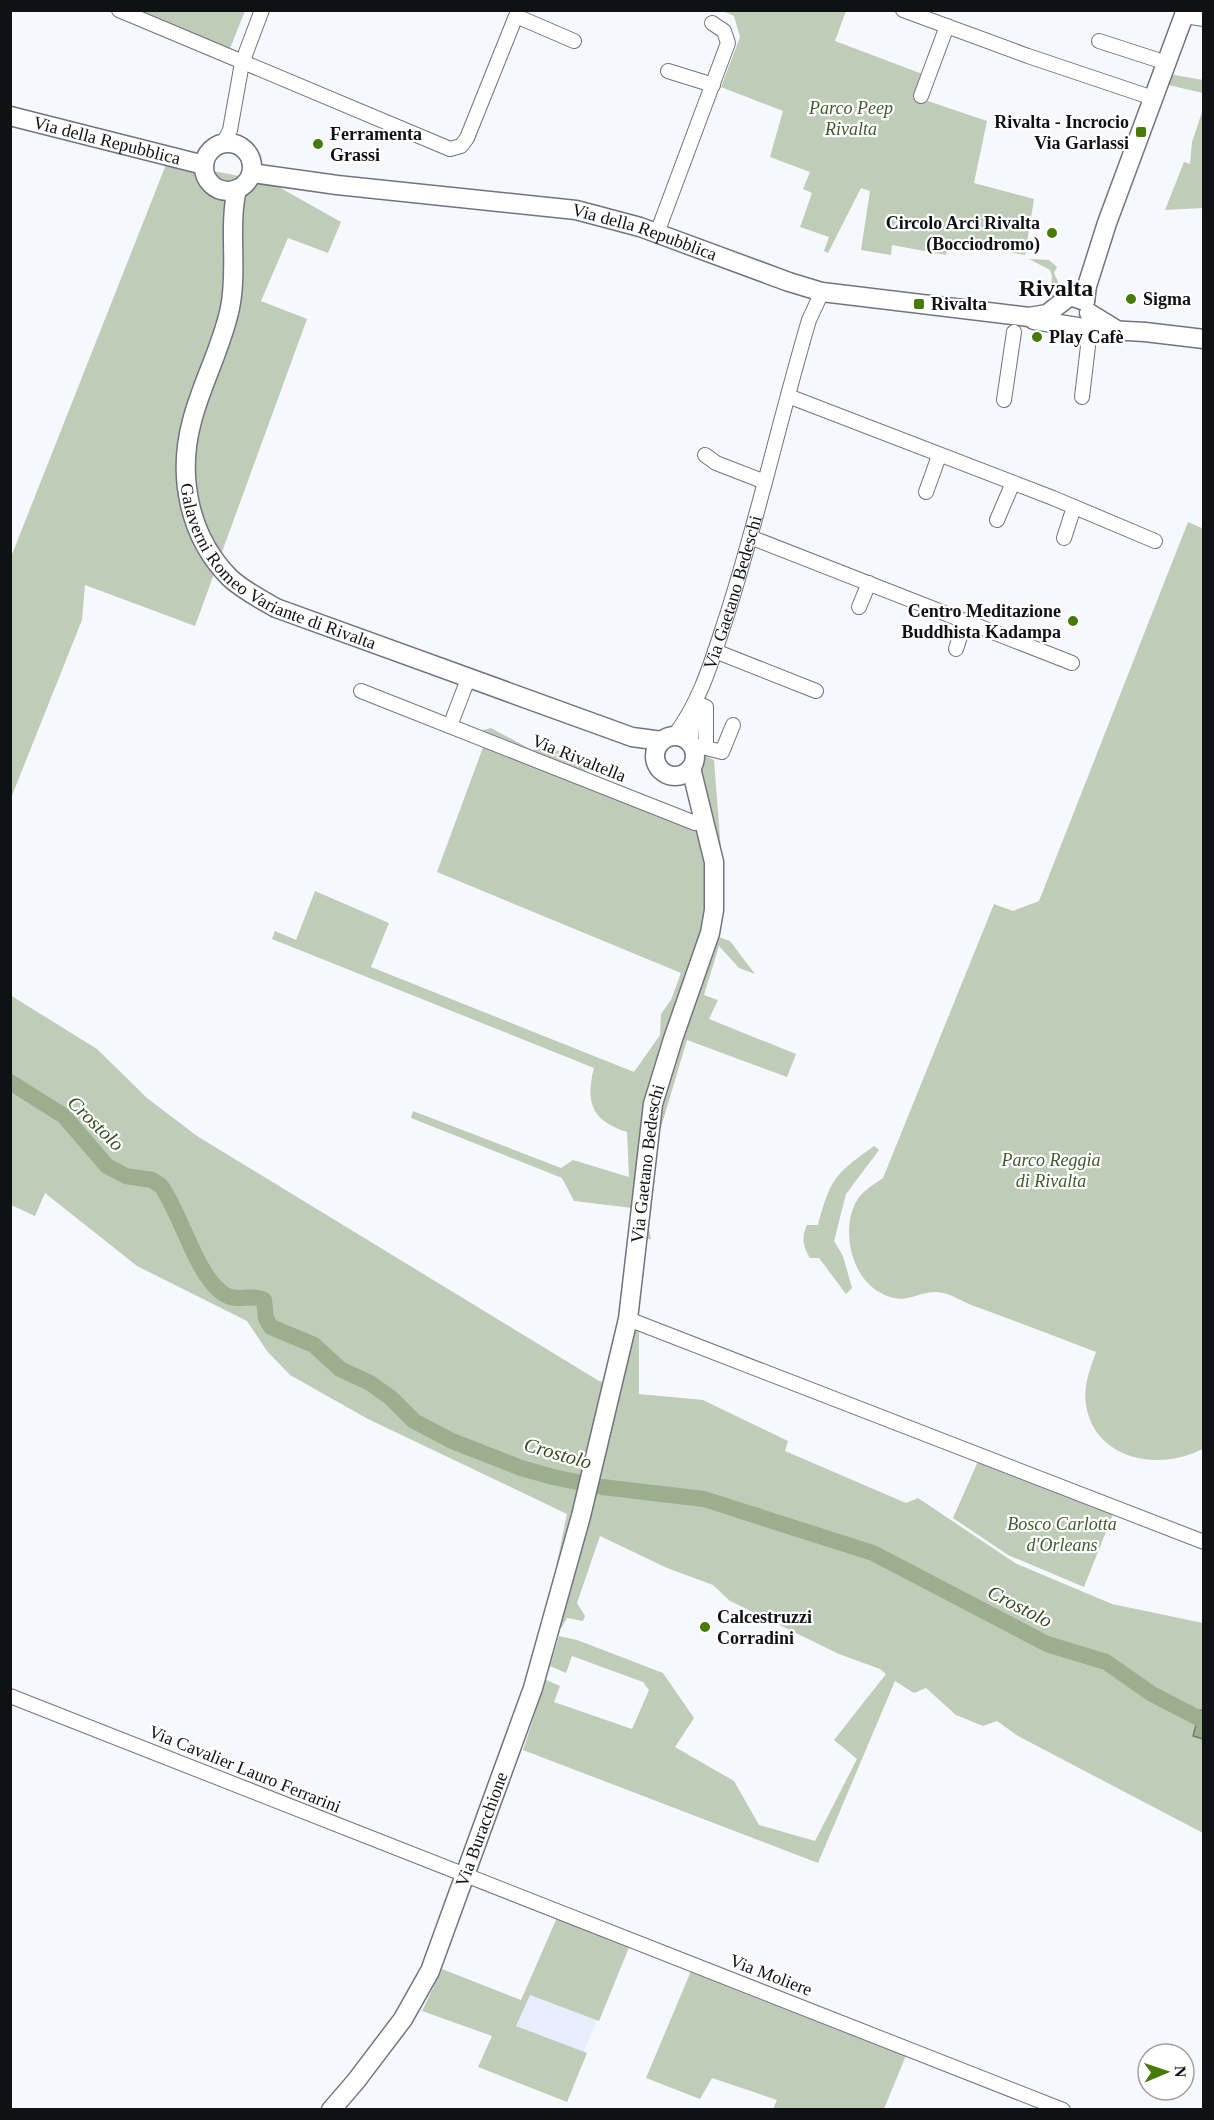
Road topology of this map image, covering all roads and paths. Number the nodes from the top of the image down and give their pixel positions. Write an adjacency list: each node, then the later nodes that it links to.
1 (120, 10): 10 (street)
2 (262, 10): 10 (street)
3 (903, 10): 7 (street)
4 (1185, 13): 5 (street); 11 (main road)
5 (1203, 19)
6 (712, 23): 13 (street)
7 (947, 26): 14 (street); 15 (street)
8 (574, 41): 10 (street)
9 (1099, 41): 11 (street)
10 (242, 63): 17 (street)
11 (1167, 63): 15 (main road)
12 (668, 71): 13 (street)
13 (713, 85): 21 (street)
14 (921, 96)
15 (1153, 98): 23 (main road)
16 (10, 116): 18 (main road, Via della Repubblica)
17 (229, 139): 18 (main road, Via della Repubblica); 19 (main road)
18 (204, 165): 20 (main road, Via della Repubblica)
19 (252, 172): 20 (main road); 21 (main road, Via della Repubblica)
20 (230, 190): 45 (main road, Galaverni Romeo Variante di Rivalta)
21 (657, 233): 22 (main road, Via della Repubblica)
22 (822, 292): 23 (main road, Via della Repubblica); 26 (street, Via Gaetano Bedeschi)
23 (1076, 313): 25 (main road, Via della Repubblica); 27 (street)
24 (1014, 332): 28 (street)
25 (1203, 339)
26 (788, 396): 30 (street); 31 (street, Via Gaetano Bedeschi)
27 (1082, 397)
28 (1004, 400)
29 (705, 455): 31 (street)
30 (939, 456): 32 (street); 33 (street)
31 (765, 482): 36 (street, Via Gaetano Bedeschi)
32 (1012, 485): 34 (street); 35 (street)
33 (926, 492)
34 (1074, 507): 37 (street); 38 (street)
35 (997, 520)
36 (750, 537): 39 (street); 43 (street, Via Gaetano Bedeschi)
37 (1064, 538)
38 (1155, 541)
39 (869, 583): 40 (street); 41 (street)
40 (859, 607)
41 (965, 621): 42 (street); 44 (street)
42 (956, 649)
43 (715, 651): 47 (street); 48 (street, Via Gaetano Bedeschi)
44 (1072, 663)
45 (468, 679): 50 (street); 51 (main road, Galaverni Romeo Variante di Rivalta)
46 (361, 691): 50 (street, Via Rivaltella)
47 (816, 691)
48 (694, 704): 52 (street, Via Gaetano Bedeschi); 53 (street, Via Gaetano Bedeschi)
49 (733, 725): 53 (street)
50 (450, 726): 57 (street, Via Rivaltella)
51 (632, 738): 52 (main road, Galaverni Romeo Variante di Rivalta); 54 (main road, Galaverni Romeo Variante di Rivalta)
52 (668, 738): 53 (main road); 54 (main road)
53 (698, 746): 55 (main road)
54 (656, 759): 56 (main road)
55 (691, 768): 56 (main road); 57 (main road, Via Gaetano Bedeschi)
56 (672, 775): 57 (main road, Via Gaetano Bedeschi)
57 (699, 817): 58 (main road, Via Gaetano Bedeschi)
58 (628, 1319): 59 (main road, Via Gaetano Bedeschi); 60 (street)
59 (580, 1520): 62 (main road, Via Buracchione)
60 (1203, 1542)
61 (10, 1696): 62 (street, Via Cavalier Lauro Ferrarini)
62 (465, 1875): 63 (main road, Via Buracchione); 64 (street, Via Moliere)
63 (331, 2109)
64 (1063, 2109)

